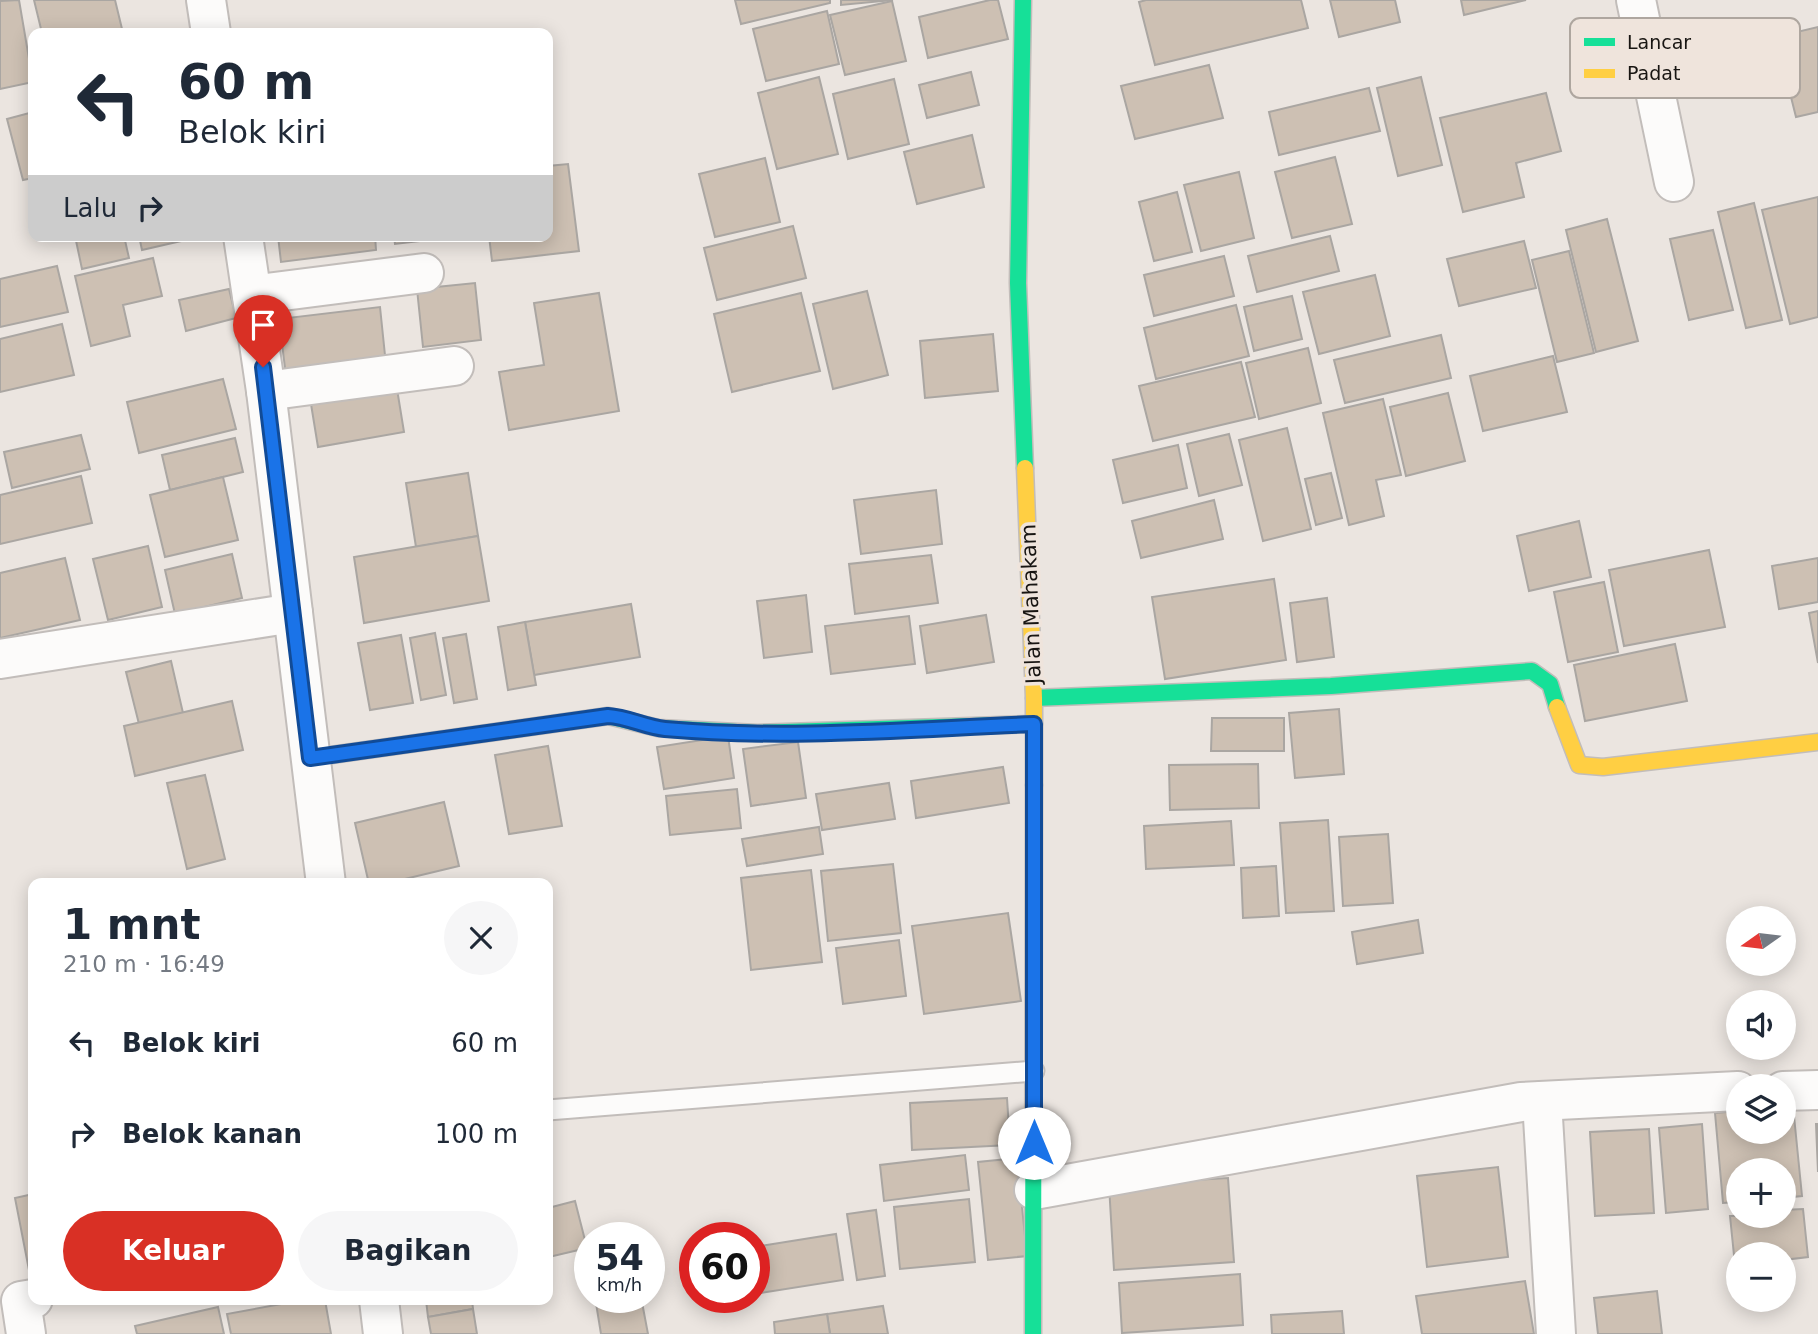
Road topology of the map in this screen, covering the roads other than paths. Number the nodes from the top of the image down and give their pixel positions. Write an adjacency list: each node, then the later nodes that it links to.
1 (206, 0): 5 (street)
2 (1023, 0): 15 (street, Jalan Mahakam)
3 (1636, 0): 4 (street)
4 (1640, 18)
5 (210, 28)
6 (1656, 98): 7 (street)
7 (1674, 182)
8 (244, 242): 10 (street)
9 (424, 273): 10 (street)
10 (252, 295): 12 (street)
11 (454, 366): 12 (street)
12 (266, 391): 13 (street)
13 (293, 613): 14 (street); 18 (street)
14 (0, 659)
15 (1034, 698): 16 (street, Jalan Mahakam); 17 (street)
16 (1034, 724): 18 (street); 20 (street, Jalan Mahakam)
17 (1818, 742)
18 (310, 758): 19 (street)
19 (325, 878)
20 (1034, 1071): 25 (lane); 26 (street, Jalan Mahakam)
21 (1818, 1090): 22 (street)
22 (1796, 1091)
23 (1726, 1092): 24 (street)
24 (1542, 1101): 26 (street); 30 (street)
25 (553, 1110)
26 (1034, 1190): 29 (street, Jalan Mahakam)
27 (380, 1305): 28 (street)
28 (383, 1334)
29 (1033, 1334)
30 (1556, 1334)

